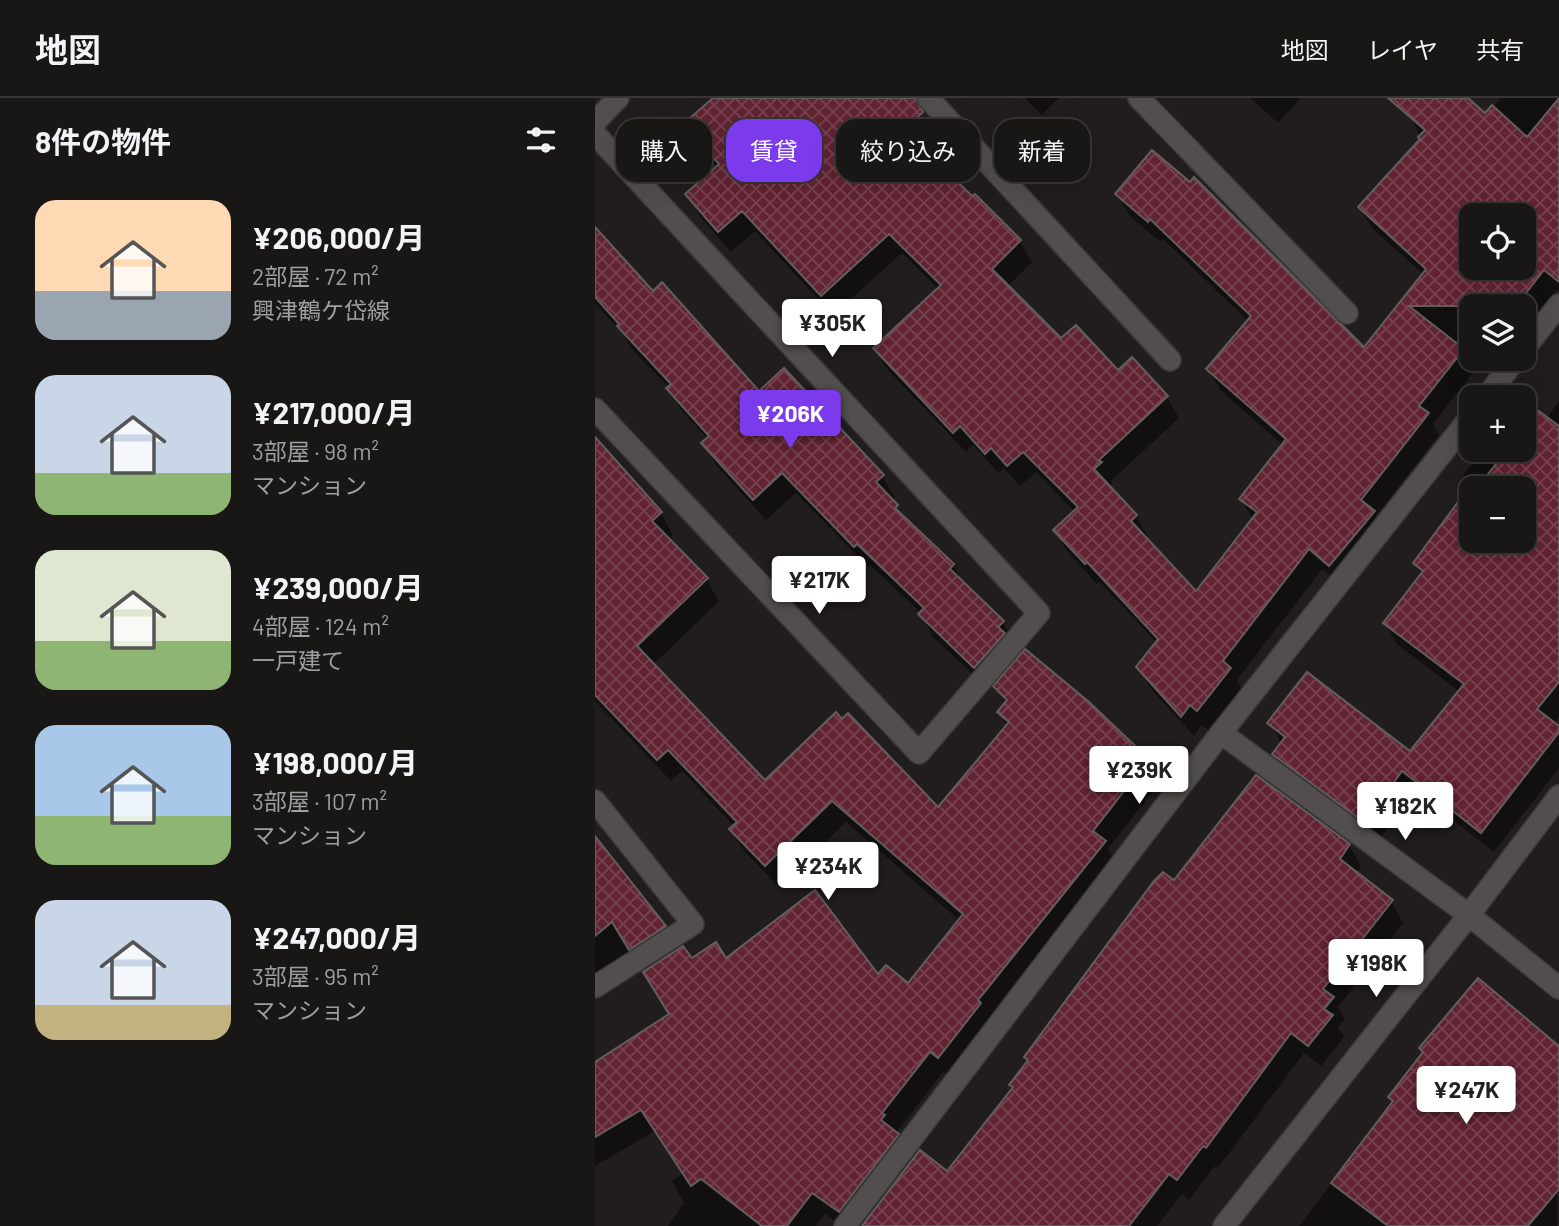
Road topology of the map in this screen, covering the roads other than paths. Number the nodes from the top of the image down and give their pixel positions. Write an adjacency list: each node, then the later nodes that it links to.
1 (618, 98): 4 (street)
2 (928, 98): 9 (street)
3 (1139, 98): 7 (street)
4 (595, 122)
5 (595, 134): 12 (street)
6 (1559, 304): 8 (street)
7 (1347, 313)
8 (1536, 334)
9 (1170, 360)
10 (1507, 371): 11 (street)
11 (1495, 385)
12 (595, 409)
13 (1459, 431): 14 (street)
14 (1221, 733): 17 (street); 20 (street)
15 (1559, 796): 17 (street)
16 (595, 801): 18 (street)
17 (1469, 915): 19 (street); 21 (street)
18 (595, 987)
19 (1559, 988)
20 (845, 1226)
21 (1224, 1226)

